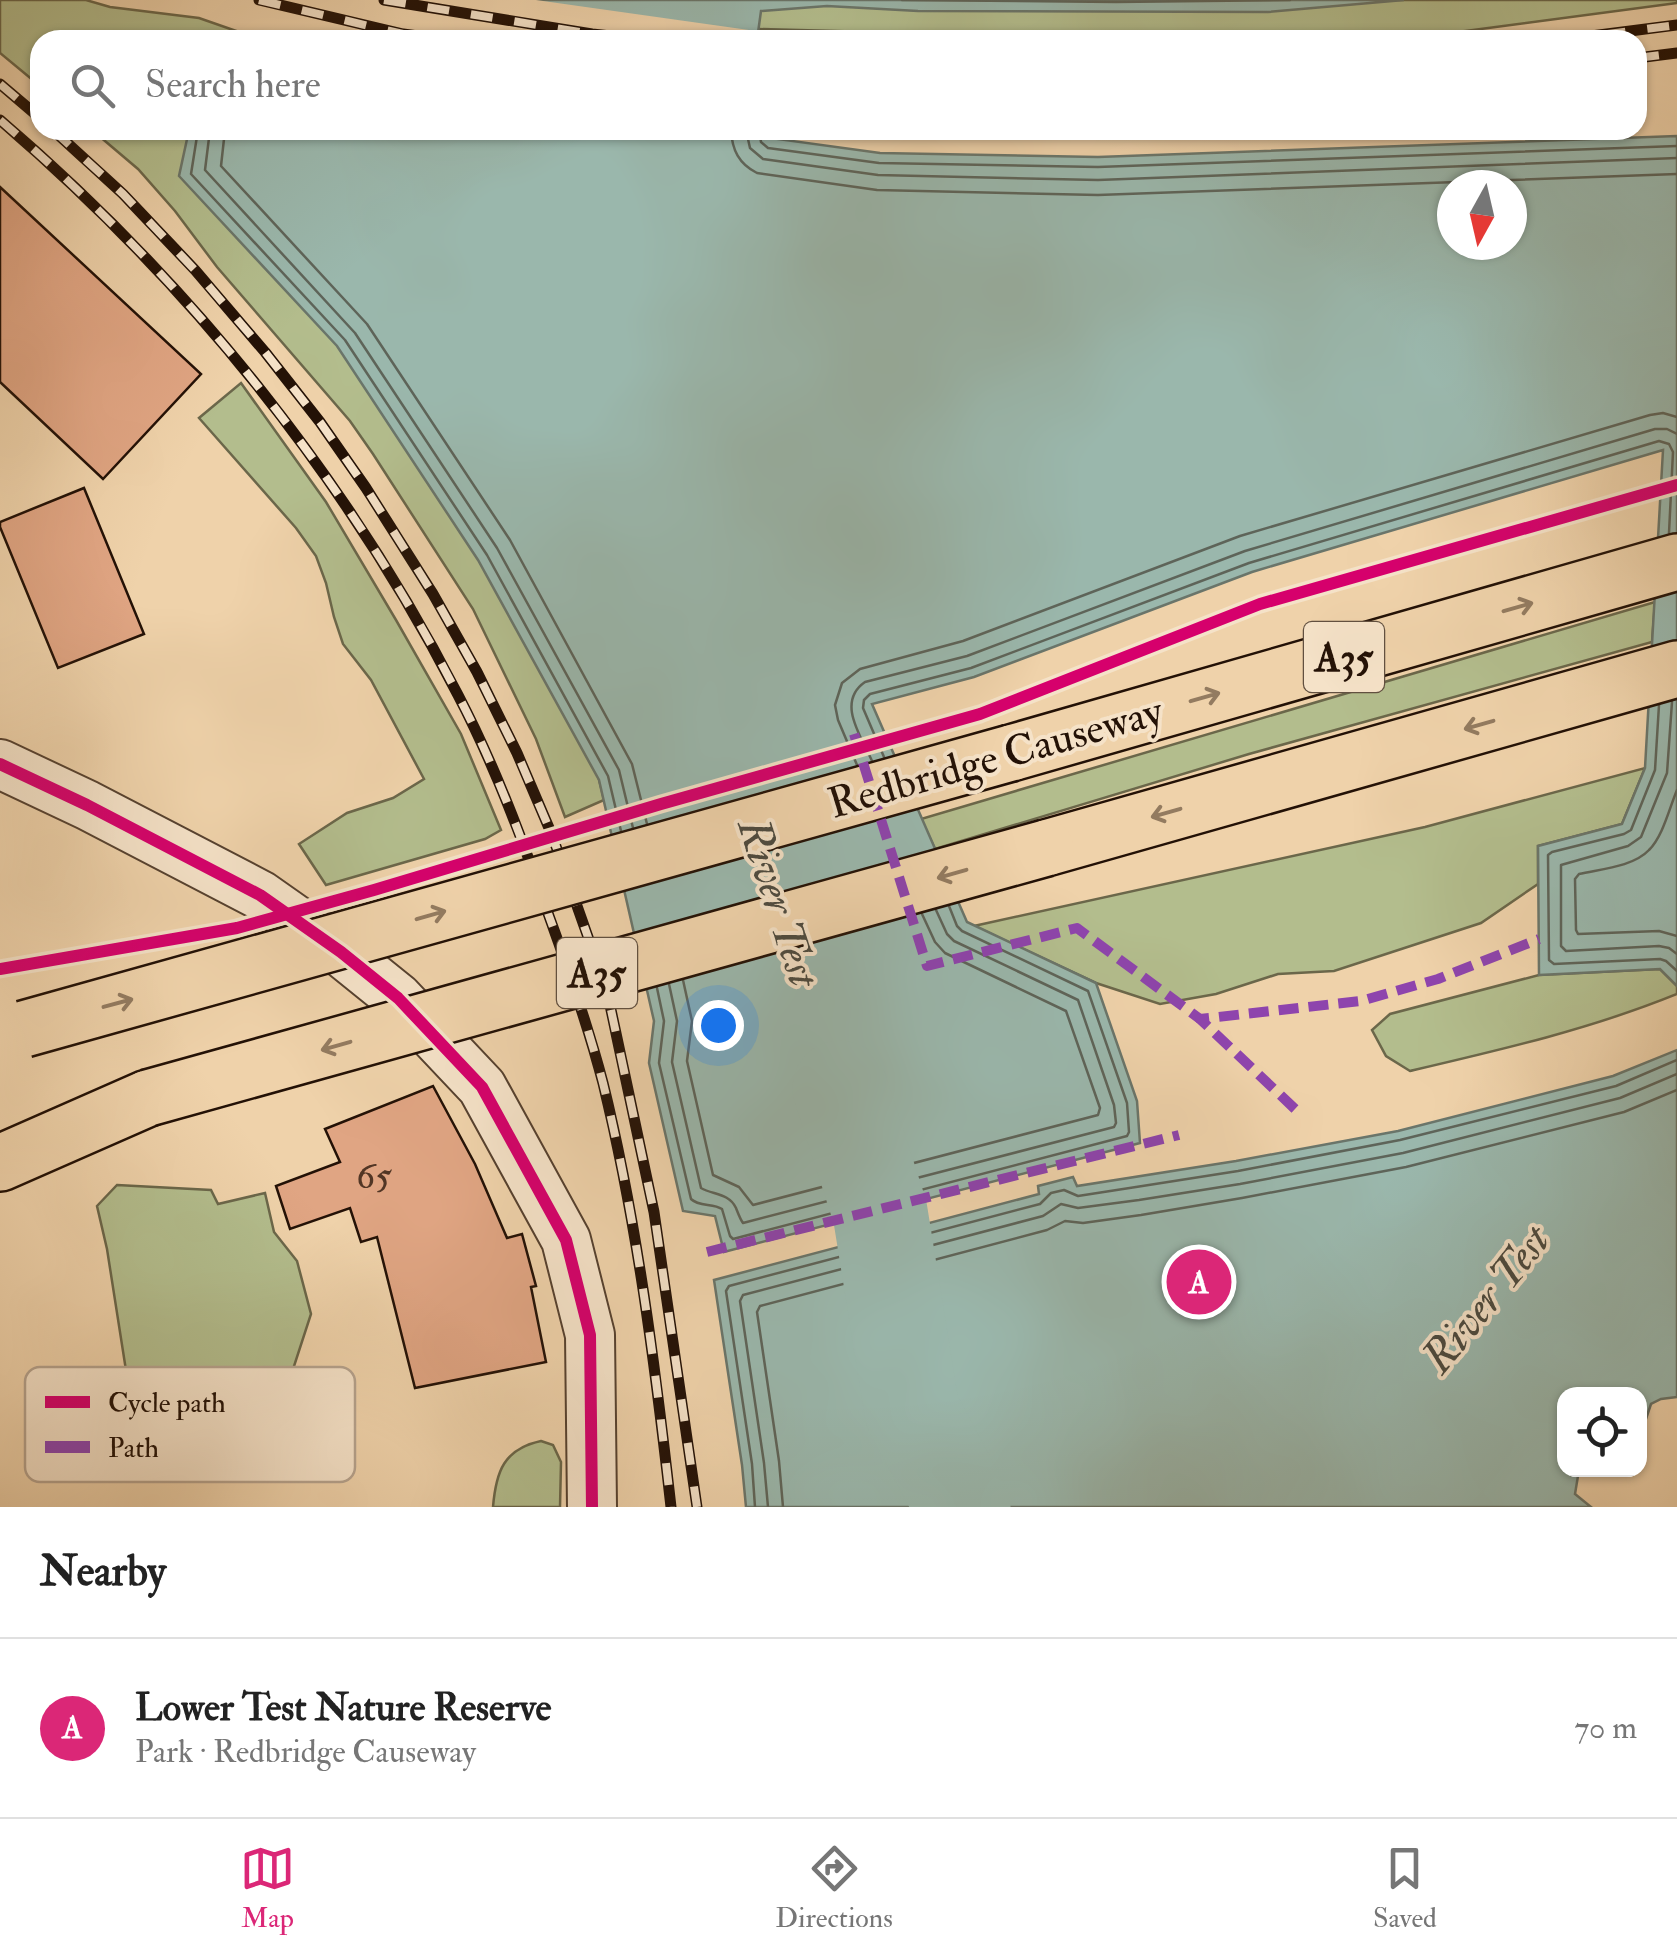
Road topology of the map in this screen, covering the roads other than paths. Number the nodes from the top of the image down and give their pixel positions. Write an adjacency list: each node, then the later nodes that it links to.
1 (1677, 562): 4 (main road, Redbridge Causeway / A35, one-way to 1, bridge)
2 (1658, 674): 5 (main road, A35, one-way to 5, bridge)
3 (0, 764): 8 (street)
4 (8, 1032)
5 (148, 1098): 6 (main road, A35); 7 (main road, A35)
6 (0, 1131)
7 (0, 1164)
8 (592, 1507)

